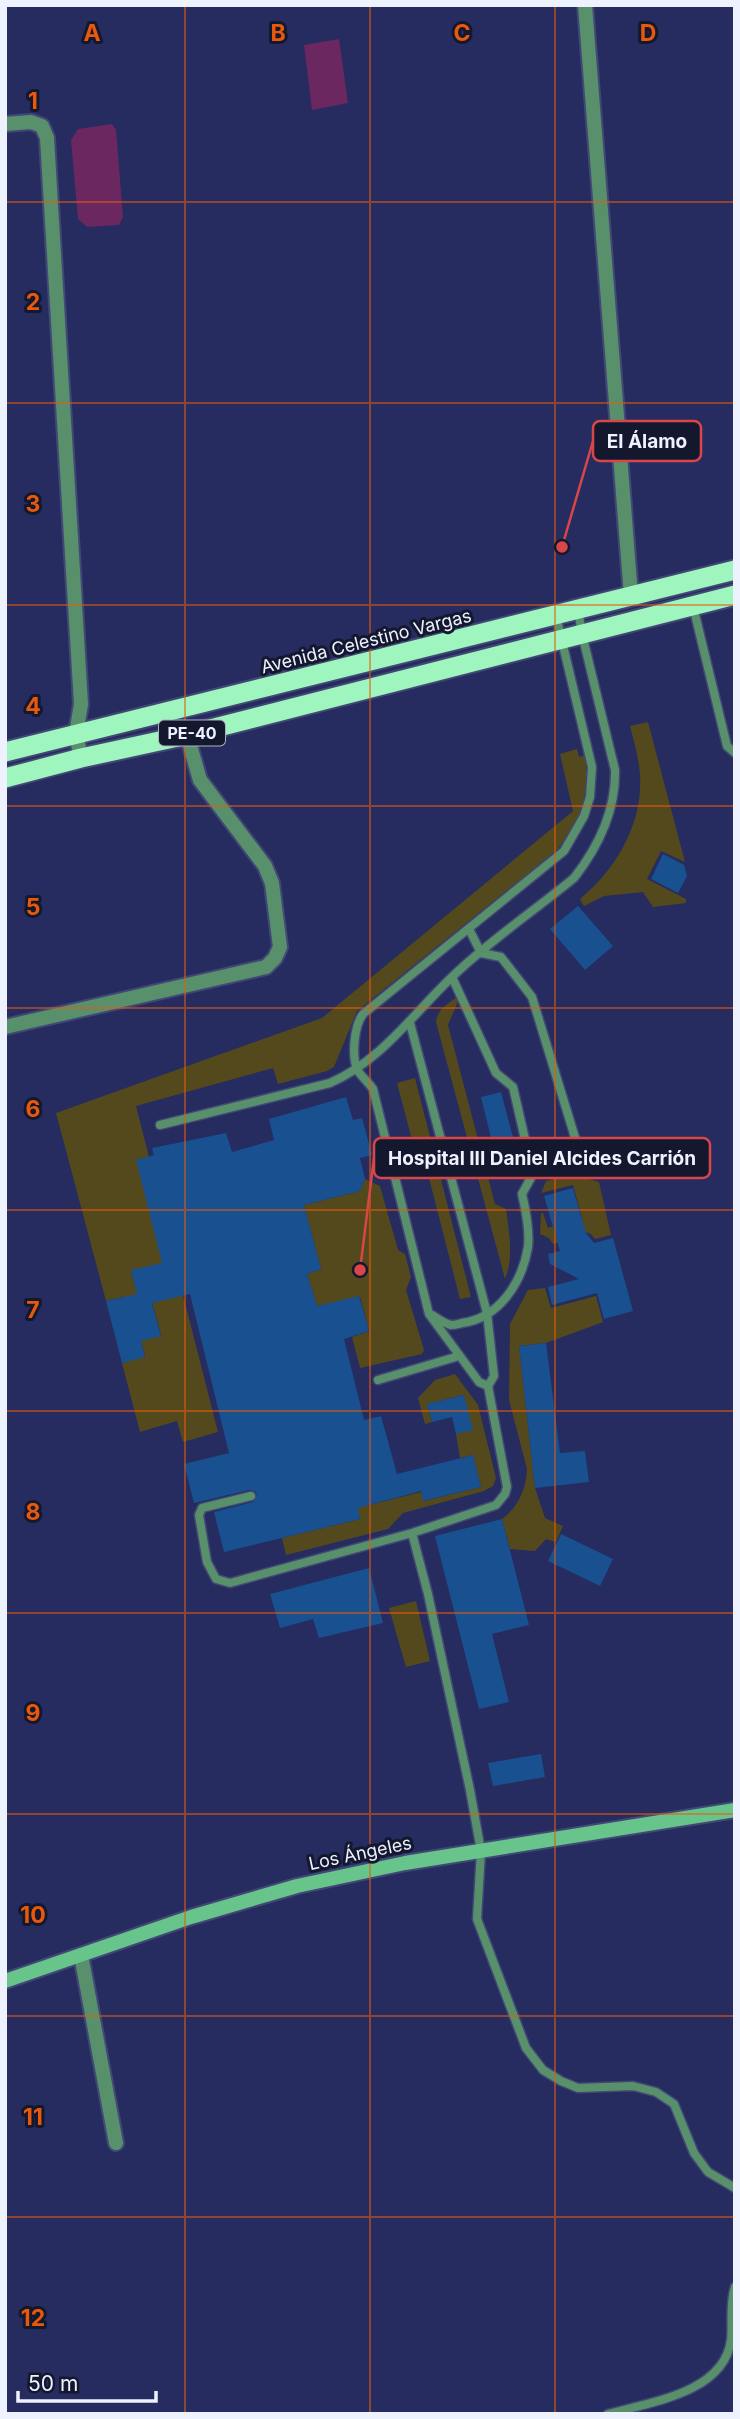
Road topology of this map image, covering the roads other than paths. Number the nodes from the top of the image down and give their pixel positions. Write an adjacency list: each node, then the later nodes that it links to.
1 (585, 5): 5 (street)
2 (5, 124): 13 (street)
3 (735, 570): 5 (highway, Avenida Celestino Vargas / PE-40)
4 (735, 595): 6 (highway, PE-40)
5 (631, 596): 7 (highway, Avenida Celestino Vargas / PE-40)
6 (693, 606): 9 (highway, PE-40); 16 (lane)
7 (578, 610): 8 (highway, Avenida Celestino Vargas / PE-40); 9 (lane)
8 (555, 613): 10 (lane); 11 (highway, Avenida Celestino Vargas / PE-40)
9 (582, 634): 10 (highway, PE-40); 20 (lane)
10 (562, 638): 12 (highway, PE-40); 19 (lane)
11 (371, 662): 12 (highway); 13 (highway, Avenida Celestino Vargas / PE-40)
12 (379, 686): 14 (highway, PE-40)
13 (76, 734): 15 (highway, Avenida Celestino Vargas / PE-40); 17 (street)
14 (187, 735): 17 (highway, PE-40); 23 (street)
15 (5, 752)
16 (735, 753)
17 (81, 758): 18 (highway, PE-40)
18 (5, 778)
19 (470, 929): 20 (lane); 24 (lane)
20 (481, 953): 21 (lane); 26 (lane)
21 (452, 977): 22 (lane); 27 (lane)
22 (410, 1023): 24 (lane); 27 (lane)
23 (5, 1027)
24 (357, 1069): 25 (lane); 28 (lane)
25 (160, 1125)
26 (578, 1144)
27 (487, 1313): 28 (lane); 31 (lane)
28 (429, 1314): 29 (lane)
29 (460, 1356): 30 (lane); 31 (lane)
30 (379, 1380)
31 (488, 1386): 33 (lane)
32 (251, 1496): 33 (lane)
33 (412, 1533): 35 (lane)
34 (735, 1810): 35 (main road, Los Ángeles)
35 (481, 1851): 36 (main road, Los Ángeles); 39 (lane)
36 (80, 1955): 37 (main road, Los Ángeles); 38 (street)
37 (5, 1981)
38 (116, 2143)
39 (735, 2188)
40 (735, 2287): 41 (lane)
41 (608, 2414)

